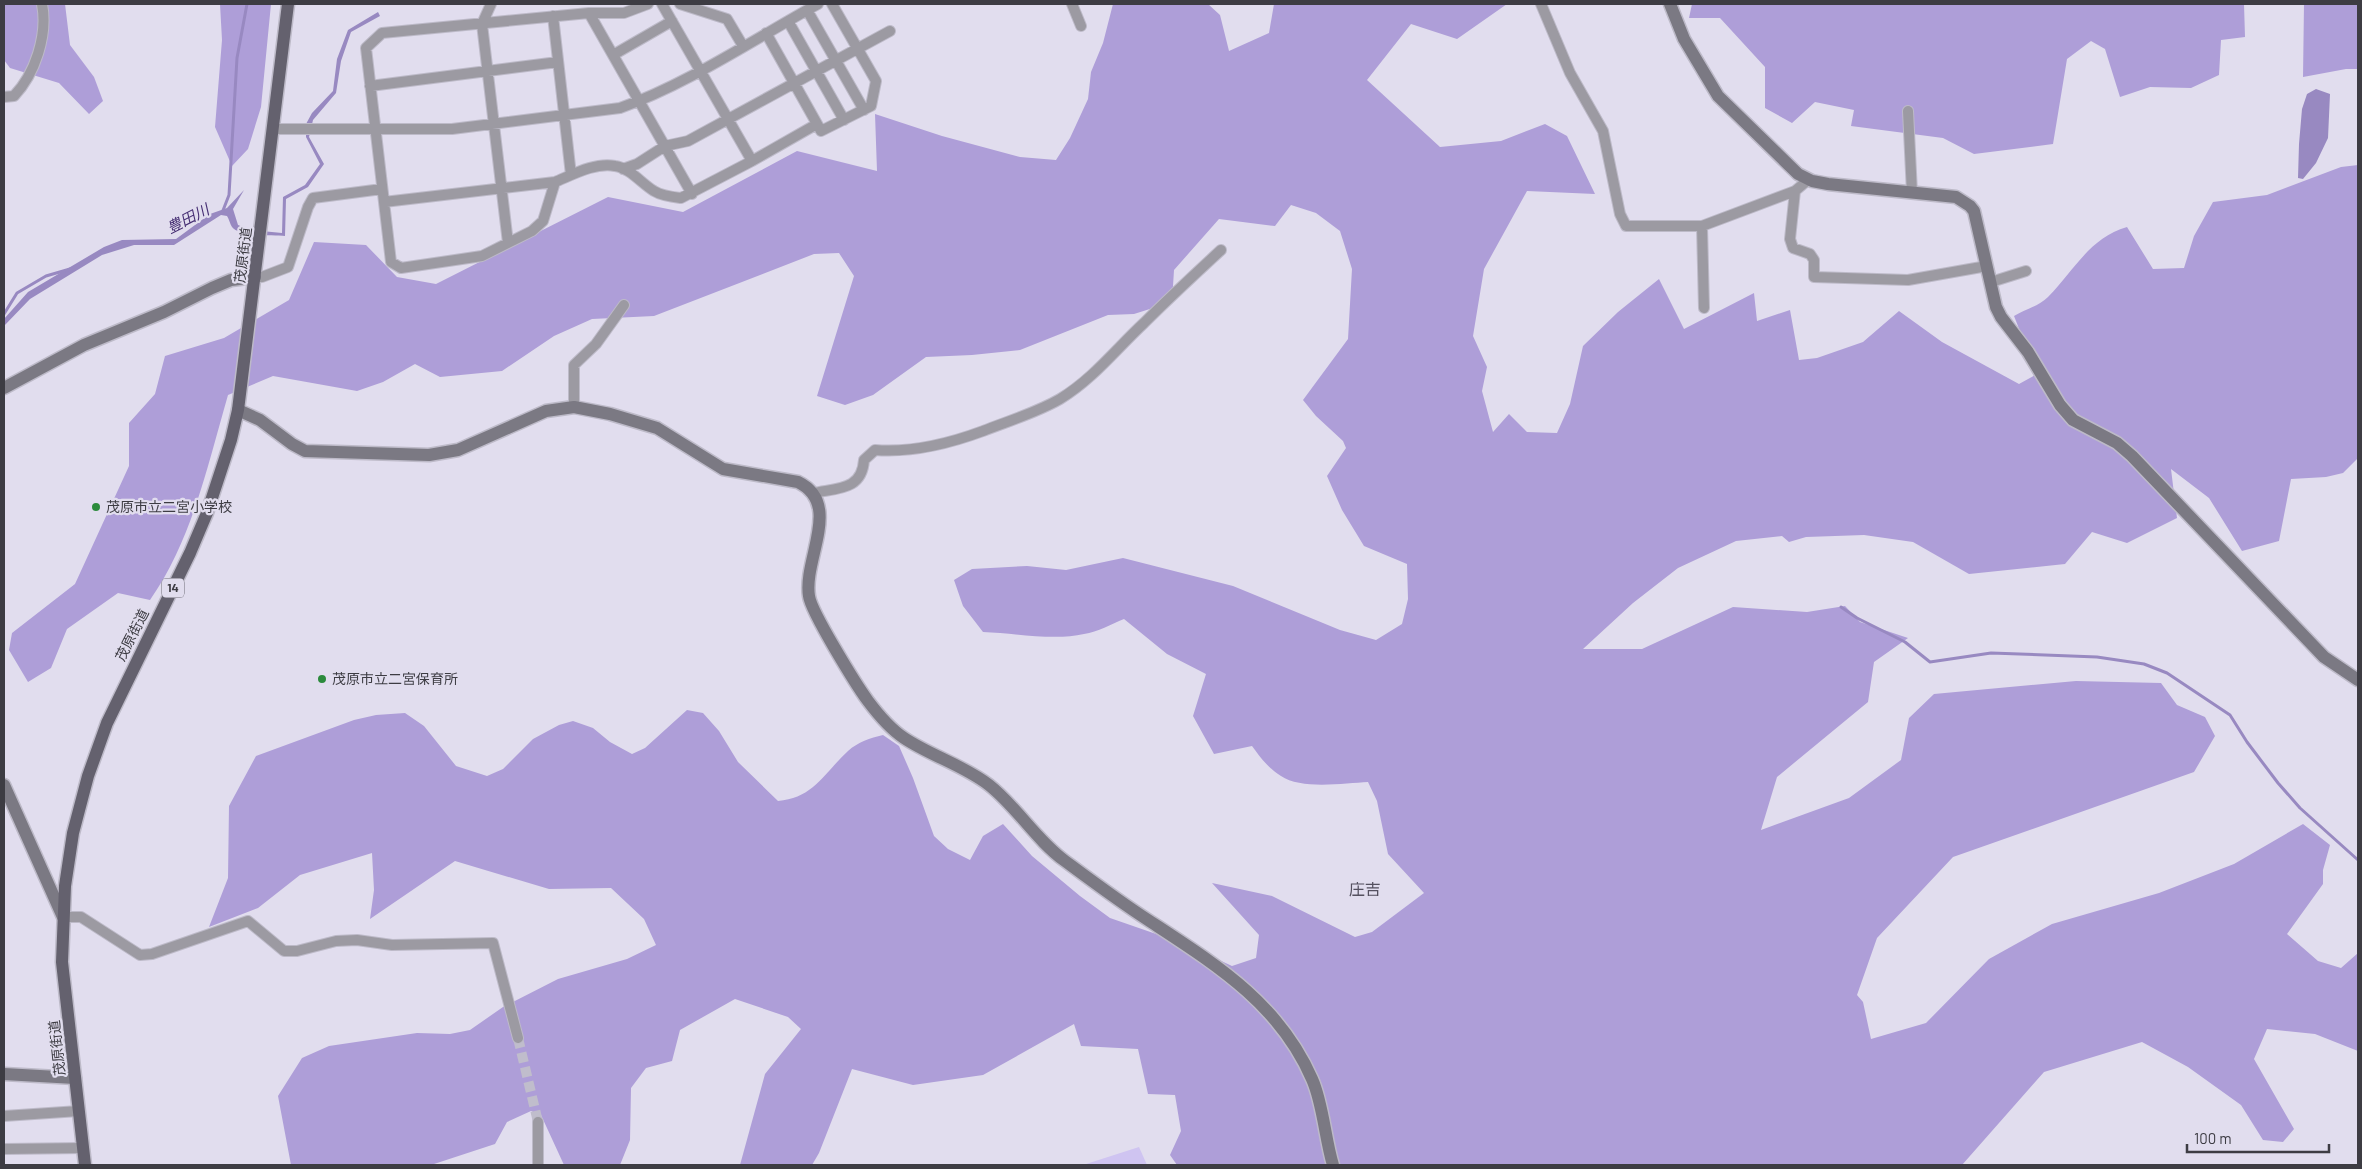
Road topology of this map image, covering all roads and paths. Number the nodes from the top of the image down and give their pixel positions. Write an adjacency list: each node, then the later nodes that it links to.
1 (42, 4): 31 (street)
2 (288, 4): 40 (main road, 茂原街道 / 14)
3 (491, 4): 17 (street)
4 (648, 4): 13 (street)
5 (662, 4): 15 (street)
6 (680, 4): 21 (street)
7 (818, 4): 12 (street)
8 (832, 4): 22 (street)
9 (1072, 4): 18 (street)
10 (1541, 4): 54 (street)
11 (1670, 4): 46 (street)
12 (807, 10): 16 (street); 24 (street)
13 (589, 13): 14 (street); 23 (street)
14 (553, 16): 17 (street); 25 (street)
15 (672, 21): 23 (street); 26 (street)
16 (788, 21): 20 (street); 28 (street)
17 (482, 24): 27 (street); 30 (street)
18 (1081, 26)
19 (890, 31): 22 (street)
20 (766, 33): 21 (street); 29 (street)
21 (743, 46): 26 (street)
22 (857, 48): 24 (street); 33 (street)
23 (613, 55): 32 (street)
24 (836, 60): 28 (street); 33 (street)
25 (558, 62): 27 (street); 35 (street)
26 (700, 70): 32 (street); 36 (street)
27 (486, 71): 30 (street); 39 (street)
28 (817, 71): 29 (street); 37 (street)
29 (794, 83): 36 (street); 38 (street)
30 (370, 86): 41 (street)
31 (4, 97)
32 (639, 102): 35 (street); 42 (street)
33 (864, 110): 37 (street)
34 (1908, 111): 51 (street)
35 (564, 116): 39 (street); 45 (street)
36 (728, 119): 42 (street); 43 (street)
37 (844, 120): 38 (street)
38 (817, 124): 43 (street)
39 (494, 125): 41 (street); 48 (street)
40 (274, 129): 41 (street); 59 (main road, 茂原街道 / 14)
41 (375, 130): 49 (street)
42 (665, 146): 44 (street); 52 (street)
43 (752, 161): 52 (street)
44 (623, 169): 45 (street); 52 (street)
45 (571, 175): 47 (street)
46 (1808, 180): 50 (street); 51 (street)
47 (555, 182): 48 (street); 55 (street)
48 (501, 188): 53 (street); 55 (street)
49 (382, 189): 53 (street); 59 (street)
50 (1795, 191): 54 (street); 57 (street)
51 (1912, 193): 57 (street)
52 (692, 194)
53 (384, 202): 55 (street)
54 (1702, 226): 62 (street)
55 (508, 242)
56 (1221, 250): 66 (street)
57 (1988, 266): 60 (street)
58 (2026, 271): 60 (street)
59 (255, 277): 63 (street); 65 (main road, 茂原街道 / 14)
60 (1991, 282): 67 (street)
61 (624, 305): 64 (street)
62 (1704, 308)
63 (4, 388)
64 (574, 407): 65 (street); 66 (street)
65 (238, 410): 69 (main road, 茂原街道 / 14)
66 (814, 492): 80 (street)
67 (2358, 680)
68 (4, 785): 69 (street)
69 (63, 917): 70 (street); 72 (main road, 茂原街道 / 14)
70 (518, 1038)
71 (4, 1074): 72 (street)
72 (75, 1078): 73 (main road, 茂原街道 / 14)
73 (79, 1111): 74 (street); 76 (main road, 茂原街道 / 14)
74 (4, 1116)
75 (538, 1122): 79 (street)
76 (83, 1148): 77 (street); 78 (main road, 茂原街道 / 14)
77 (4, 1149)
78 (85, 1165)
79 (538, 1165)
80 (1333, 1165)

